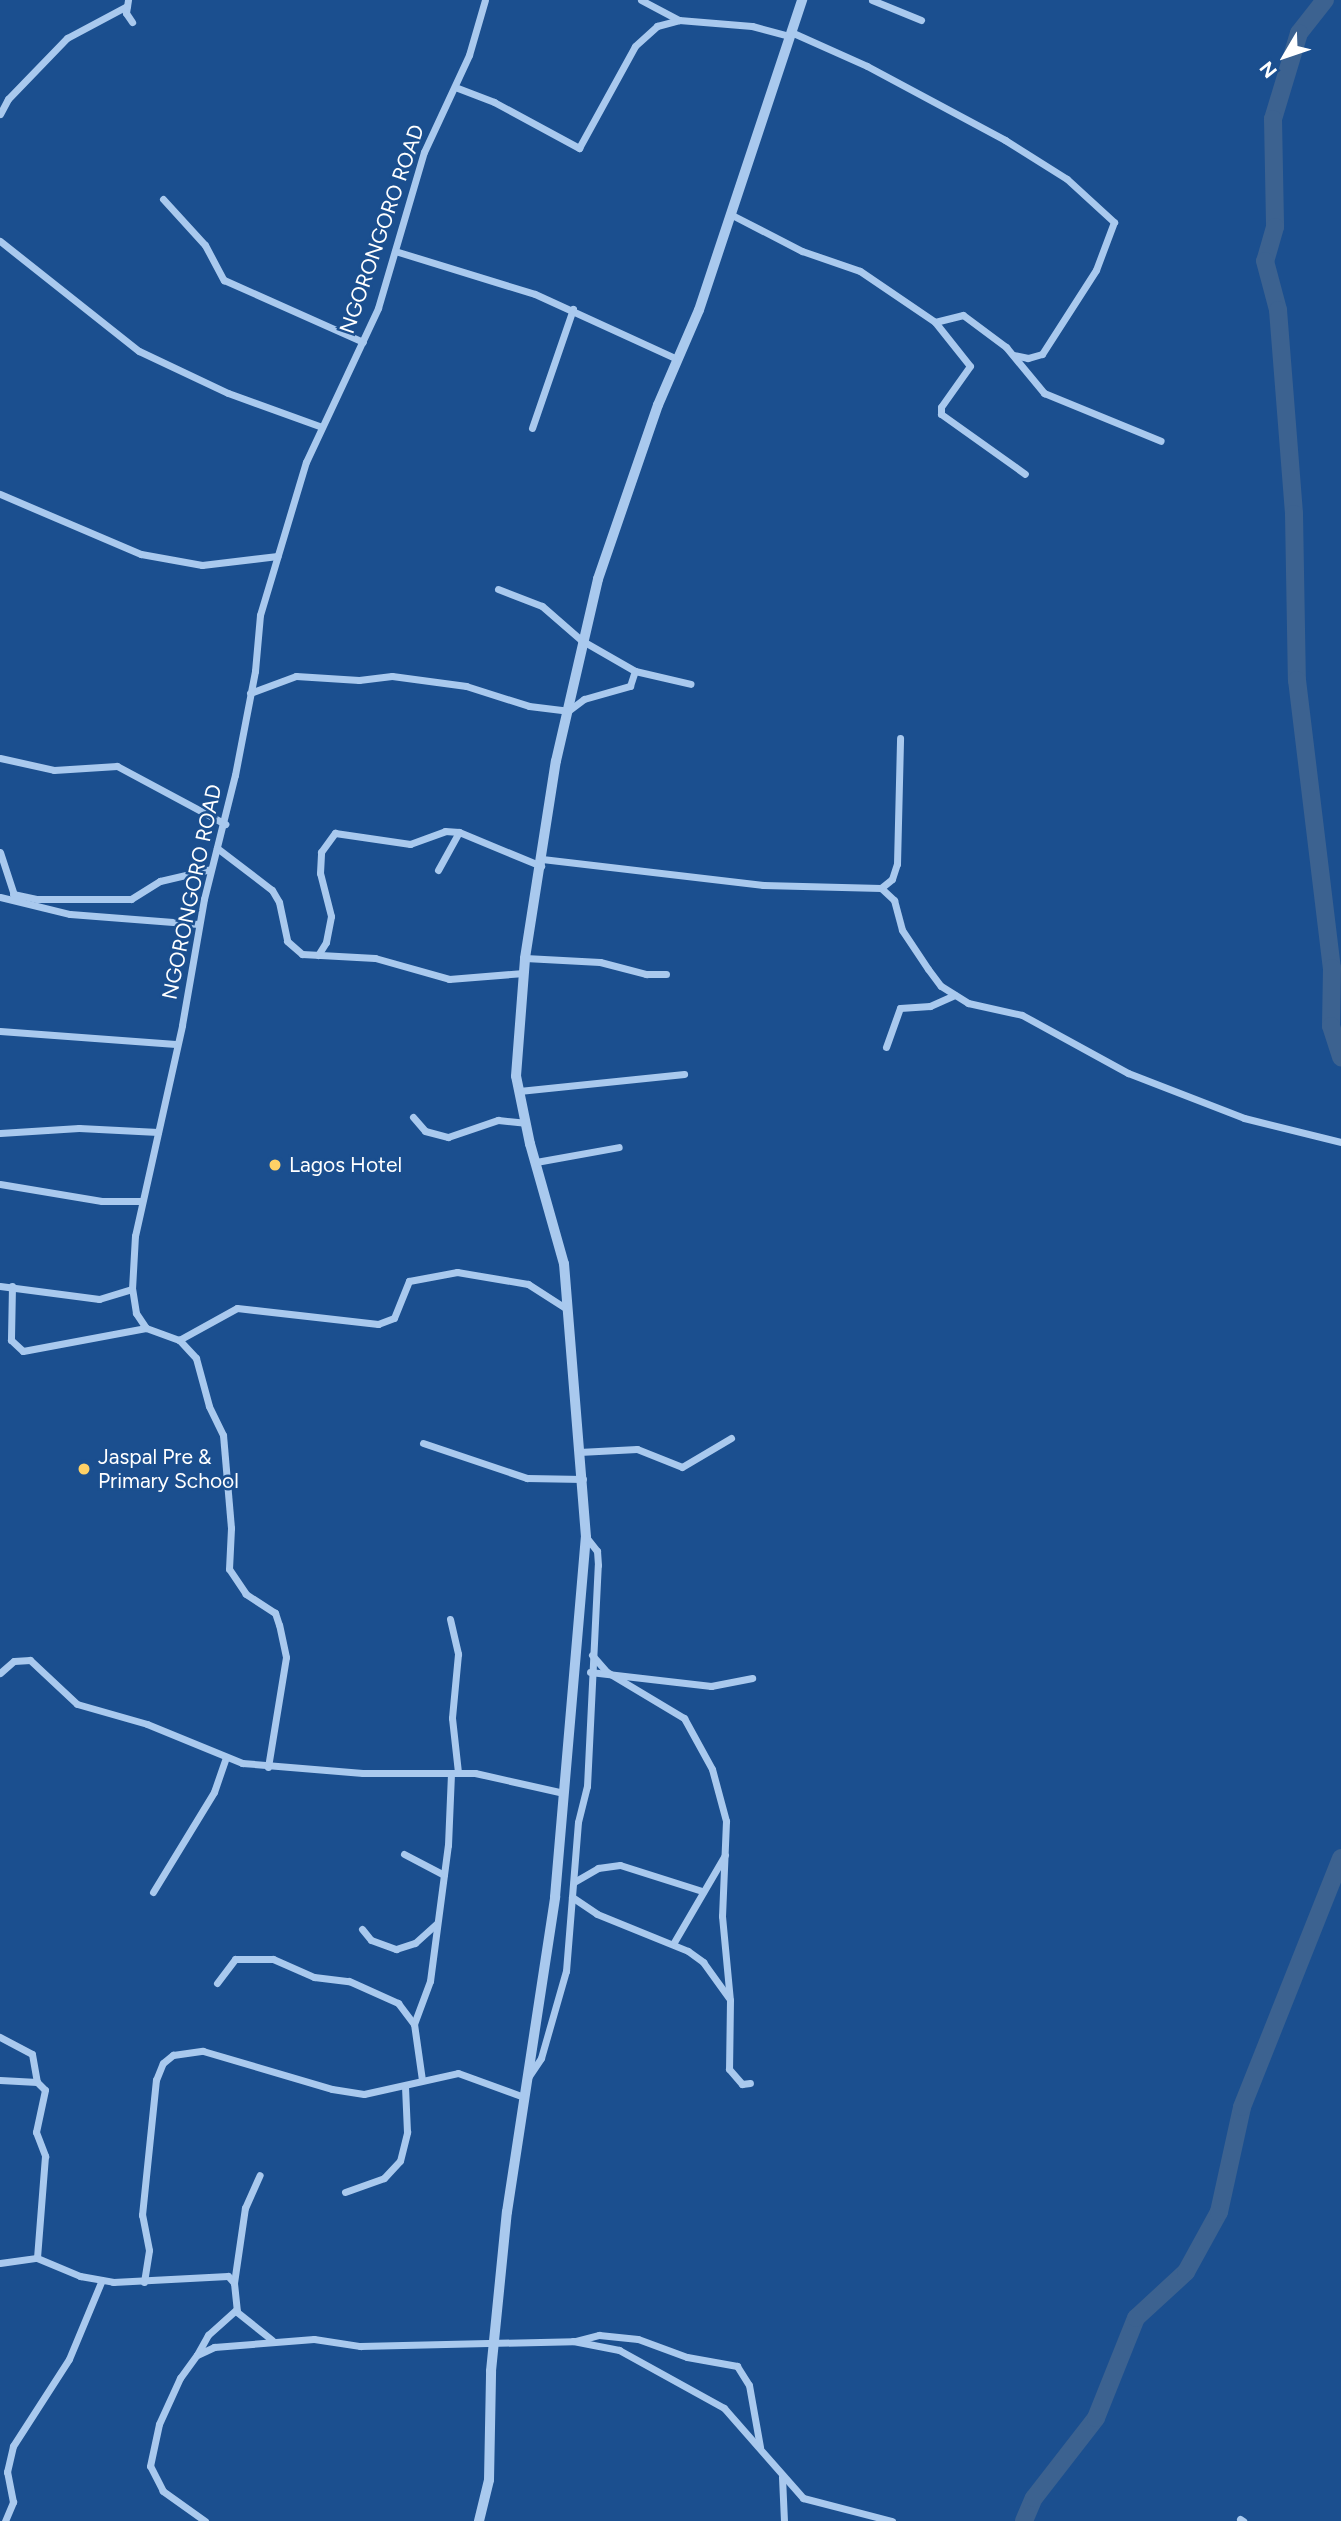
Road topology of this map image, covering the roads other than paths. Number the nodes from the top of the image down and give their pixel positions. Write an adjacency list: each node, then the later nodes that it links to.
1 (485, 0): 10 (street, NGORONGORO ROAD)
2 (641, 0): 6 (street)
3 (802, 0): 9 (street)
4 (872, 0): 7 (street)
5 (128, 3): 8 (street); 11 (street)
6 (679, 20): 9 (street); 10 (street)
7 (921, 20)
8 (132, 22)
9 (790, 34): 13 (street); 19 (street)
10 (455, 87): 15 (street, NGORONGORO ROAD)
11 (0, 114)
12 (163, 199): 18 (street)
13 (730, 214): 17 (street); 20 (street)
14 (0, 241): 21 (street)
15 (395, 251): 16 (street); 18 (street, NGORONGORO ROAD)
16 (573, 309): 20 (street); 22 (street)
17 (935, 322): 19 (street); 24 (street)
18 (363, 342): 21 (street, NGORONGORO ROAD)
19 (1014, 355): 23 (street)
20 (677, 359): 28 (street)
21 (319, 426): 26 (street, NGORONGORO ROAD)
22 (532, 428)
23 (1161, 441)
24 (1025, 474)
25 (0, 494): 26 (street)
26 (277, 556): 31 (street, NGORONGORO ROAD)
27 (498, 589): 28 (street)
28 (581, 640): 29 (street); 32 (street)
29 (635, 671): 30 (street); 32 (street)
30 (691, 684)
31 (250, 693): 32 (street); 35 (street, NGORONGORO ROAD)
32 (568, 711): 39 (street)
33 (900, 738): 42 (street)
34 (0, 758): 35 (street)
35 (225, 824): 37 (street, NGORONGORO ROAD)
36 (459, 832): 39 (street); 41 (street); 47 (street)
37 (217, 848): 40 (street, NGORONGORO ROAD); 47 (street)
38 (0, 852): 43 (street)
39 (541, 862): 42 (street); 48 (street)
40 (211, 869): 43 (street); 46 (street, NGORONGORO ROAD)
41 (438, 870)
42 (881, 888): 51 (street)
43 (13, 894): 45 (street)
44 (0, 897): 45 (street)
45 (16, 904): 46 (street)
46 (199, 924): 53 (street, NGORONGORO ROAD)
47 (318, 956): 49 (street)
48 (525, 958): 49 (street); 50 (street)
49 (524, 973): 56 (street)
50 (666, 974)
51 (955, 995): 54 (street); 61 (street)
52 (0, 1031): 53 (street)
53 (176, 1044): 59 (street, NGORONGORO ROAD)
54 (886, 1047)
55 (684, 1074): 56 (street)
56 (519, 1091): 58 (street)
57 (413, 1117): 58 (street)
58 (525, 1122): 63 (street)
59 (158, 1132): 60 (street); 65 (street, NGORONGORO ROAD)
60 (0, 1133)
61 (1341, 1142)
62 (619, 1147): 63 (street)
63 (536, 1162): 69 (street)
64 (1, 1183): 65 (street)
65 (141, 1201): 68 (street, NGORONGORO ROAD)
66 (0, 1286): 67 (street)
67 (12, 1286): 68 (street); 70 (street)
68 (132, 1289): 70 (street, NGORONGORO ROAD)
69 (567, 1309): 71 (street); 74 (street)
70 (146, 1328): 71 (street)
71 (179, 1340): 84 (street)
72 (731, 1438): 74 (street)
73 (423, 1443): 75 (street)
74 (579, 1452): 75 (street)
75 (583, 1479): 76 (street)
76 (586, 1537): 78 (street); 86 (street)
77 (450, 1619): 85 (street)
78 (592, 1655): 79 (street); 80 (street)
79 (590, 1672): 80 (street); 90 (street)
80 (607, 1672): 82 (street); 88 (street)
81 (0, 1673): 83 (street)
82 (752, 1678)
83 (226, 1757): 84 (street); 92 (street)
84 (268, 1767): 85 (street)
85 (455, 1772): 86 (street); 89 (street)
86 (564, 1793): 101 (street)
87 (404, 1854): 89 (street)
88 (726, 1855): 91 (street); 98 (street)
89 (444, 1875): 94 (street)
90 (574, 1882): 91 (street); 93 (street)
91 (702, 1891): 96 (street)
92 (153, 1892)
93 (572, 1897): 96 (street); 101 (street)
94 (437, 1924): 95 (street); 99 (street)
95 (362, 1930)
96 (673, 1944): 98 (street)
97 (217, 1983): 99 (street)
98 (730, 2000): 105 (street)
99 (414, 2024): 103 (street)
100 (0, 2037): 104 (street)
101 (527, 2079): 107 (street)
102 (0, 2080): 104 (street)
103 (422, 2080): 106 (street); 107 (street)
104 (37, 2082): 110 (street)
105 (750, 2083)
106 (405, 2086): 109 (street); 113 (street)
107 (524, 2097): 118 (street)
108 (260, 2175): 114 (street)
109 (345, 2192)
110 (37, 2258): 111 (street); 112 (street)
111 (0, 2263)
112 (101, 2282): 113 (street); 122 (street)
113 (144, 2282): 114 (street)
114 (234, 2283): 115 (street)
115 (236, 2310): 116 (street); 119 (street)
116 (272, 2340): 118 (street); 119 (street)
117 (573, 2341): 118 (street); 120 (street); 120 (street)
118 (494, 2342): 124 (street)
119 (197, 2355): 123 (street)
120 (763, 2454): 121 (street)
121 (782, 2476): 125 (street); 126 (street)
122 (5, 2521)
123 (205, 2521)
124 (480, 2521)
125 (784, 2521)
126 (892, 2521)

